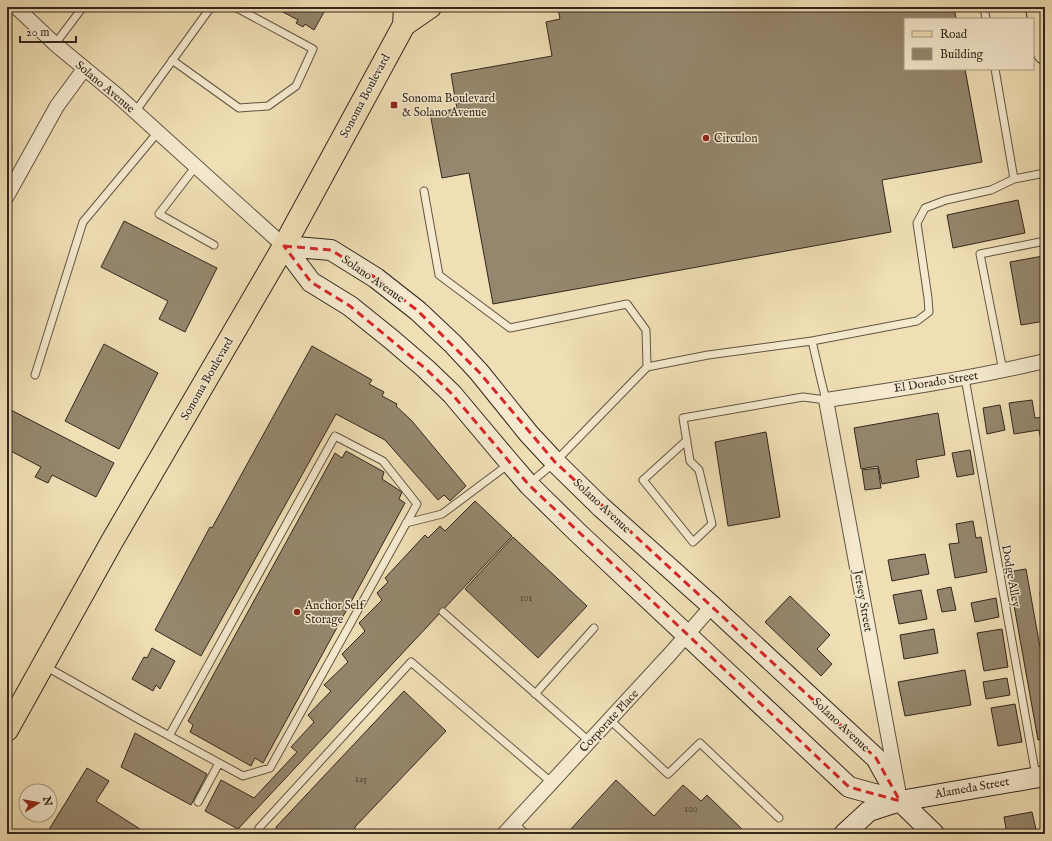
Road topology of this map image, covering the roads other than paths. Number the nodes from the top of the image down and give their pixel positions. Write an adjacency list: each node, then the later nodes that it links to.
1 (16, 7): 10 (street, Solano Avenue)
2 (211, 7): 12 (lane)
3 (235, 7): 12 (lane)
4 (430, 7): 8 (main road, Sonoma Boulevard)
5 (984, 7): 9 (lane)
6 (1037, 7): 11 (main road)
7 (81, 8): 10 (lane)
8 (404, 16): 24 (main road, Sonoma Boulevard)
9 (986, 18)
10 (55, 44): 13 (street, Solano Avenue)
11 (1045, 54)
12 (172, 60): 15 (lane)
13 (84, 70): 15 (street, Solano Avenue); 21 (street)
14 (995, 70): 19 (lane)
15 (135, 112): 16 (street, Solano Avenue)
16 (158, 132): 17 (street, Solano Avenue); 29 (lane)
17 (196, 166): 23 (lane); 24 (street, Solano Avenue)
18 (1045, 173): 19 (lane)
19 (1014, 179): 25 (lane)
20 (424, 192): 27 (lane)
21 (7, 196)
22 (1045, 241): 28 (lane)
23 (214, 245)
24 (284, 246): 33 (main road, Solano Avenue); 34 (main road, Solano Avenue); 43 (main road, Sonoma Boulevard)
25 (812, 341): 27 (lane); 31 (lane)
26 (1045, 361): 28 (street, El Dorado Street)
27 (647, 367): 33 (lane)
28 (1003, 371): 30 (street, El Dorado Street)
29 (35, 376)
30 (965, 378): 31 (street, El Dorado Street); 50 (lane, Dodge Alley)
31 (826, 400): 32 (lane); 52 (street, Jersey Street)
32 (687, 440): 32 (lane)
33 (555, 462): 35 (lane); 39 (main road, Solano Avenue)
34 (510, 463): 35 (main road, Solano Avenue); 36 (lane)
35 (529, 485): 42 (main road, Solano Avenue)
36 (406, 523): 47 (lane); 49 (lane)
37 (1044, 593): 38 (lane)
38 (1045, 601)
39 (712, 606): 42 (street, Corporate Place); 52 (main road, Solano Avenue)
40 (443, 612): 44 (lane)
41 (594, 628): 44 (lane)
42 (687, 636): 45 (street, Corporate Place); 52 (main road, Solano Avenue)
43 (44, 664): 46 (main road, Sonoma Boulevard); 47 (lane)
44 (535, 694): 48 (lane)
45 (610, 720): 48 (street, Corporate Place); 54 (lane)
46 (7, 730)
47 (169, 736): 49 (lane)
48 (589, 741): 51 (street, Corporate Place)
49 (219, 763): 53 (lane)
50 (1040, 776): 52 (main road, Alameda Street)
51 (551, 782): 55 (street, Corporate Place); 56 (lane)
52 (900, 801): 59 (main road, Alameda Street); 60 (main road, Solano Avenue)
53 (198, 802)
54 (779, 818)
55 (514, 823): 57 (street, Corporate Place); 58 (lane)
56 (257, 834)
57 (504, 834)
58 (526, 834)
59 (844, 834)
60 (934, 834)

